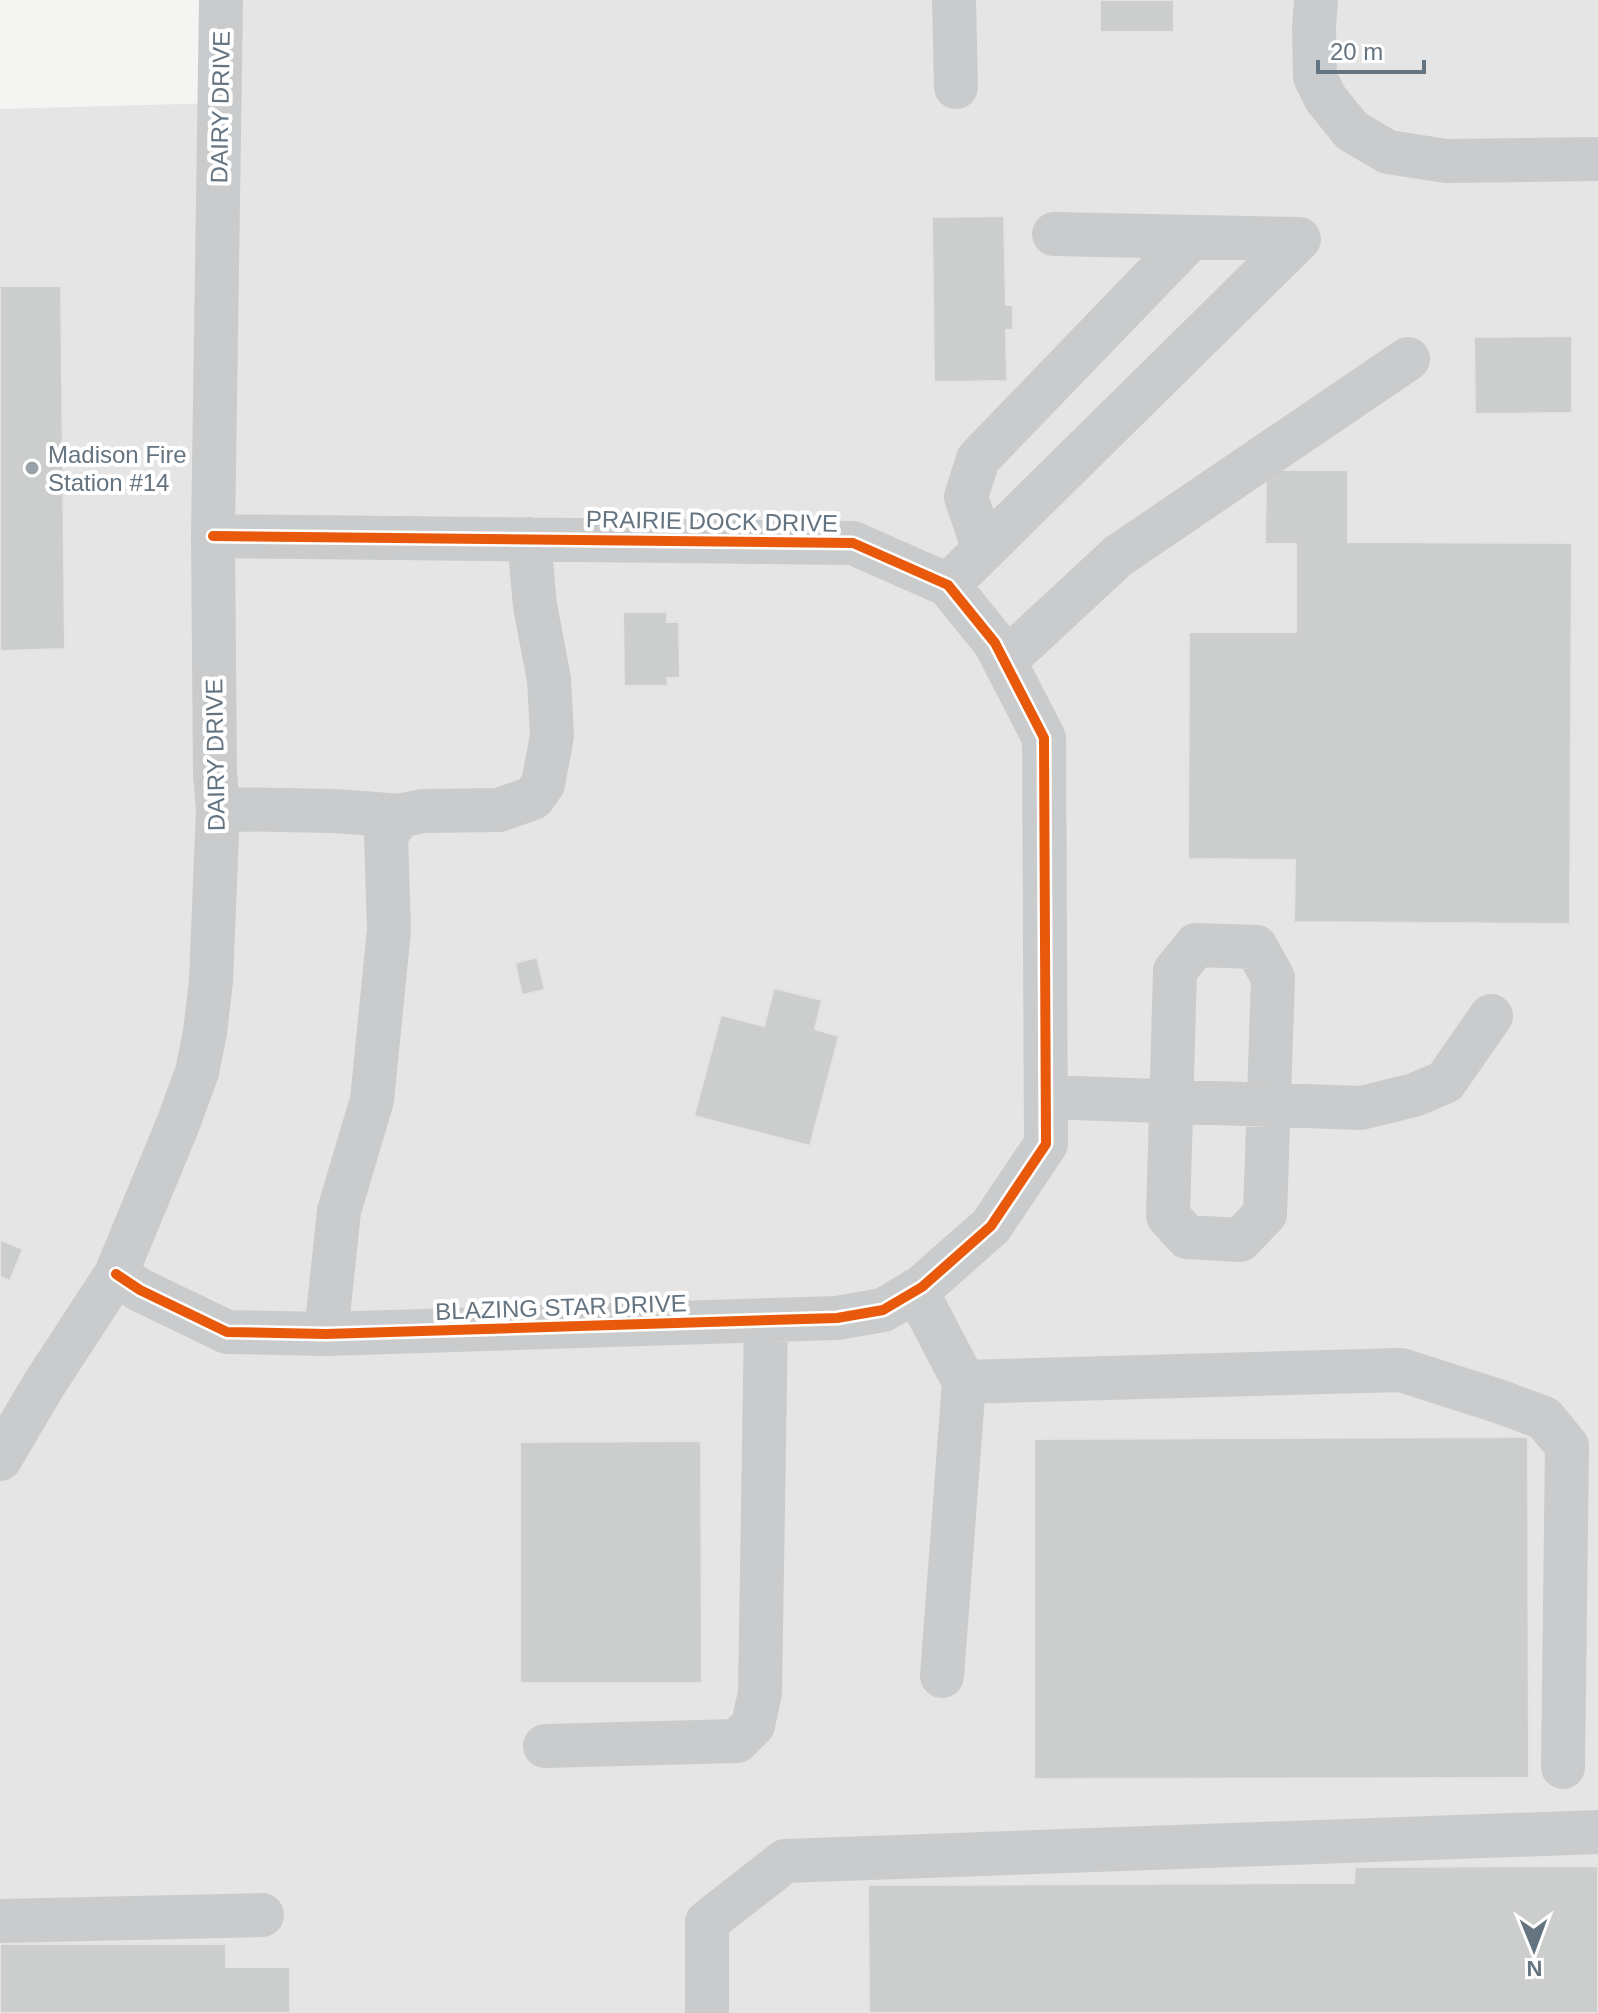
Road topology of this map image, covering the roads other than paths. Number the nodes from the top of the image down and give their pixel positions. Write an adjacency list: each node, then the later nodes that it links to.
1 (221, 0): 9 (street, DAIRY DRIVE)
2 (954, 0): 4 (street)
3 (1316, 0): 5 (street)
4 (956, 87)
5 (1598, 159)
6 (1054, 234): 7 (street)
7 (1192, 237): 11 (street); 11 (street)
8 (1408, 359): 13 (street)
9 (213, 536): 10 (street, PRAIRIE DOCK DRIVE); 14 (street, DAIRY DRIVE)
10 (529, 539): 12 (street, PRAIRIE DOCK DRIVE); 15 (street)
11 (984, 550): 12 (street)
12 (948, 585): 13 (street, PRAIRIE DOCK DRIVE)
13 (1005, 661): 17 (street, PRAIRIE DOCK DRIVE)
14 (218, 809): 15 (street); 21 (street, DAIRY DRIVE)
15 (401, 816): 24 (street)
16 (1491, 1016): 19 (street)
17 (1046, 1097): 18 (street); 20 (street, PRAIRIE DOCK DRIVE)
18 (1172, 1101): 19 (street); 19 (street); 19 (street)
19 (1268, 1105)
20 (991, 1226): 22 (street, BLAZING STAR DRIVE)
21 (116, 1274): 24 (street, BLAZING STAR DRIVE); 26 (street, DAIRY DRIVE)
22 (916, 1290): 23 (street, BLAZING STAR DRIVE); 25 (street)
23 (766, 1320): 24 (street, BLAZING STAR DRIVE); 28 (street)
24 (326, 1334)
25 (964, 1382): 27 (street); 29 (street)
26 (0, 1459)
27 (942, 1676)
28 (545, 1746)
29 (1563, 1767)
30 (1598, 1832): 33 (street)
31 (262, 1915): 32 (street)
32 (0, 1921)
33 (707, 2013)

